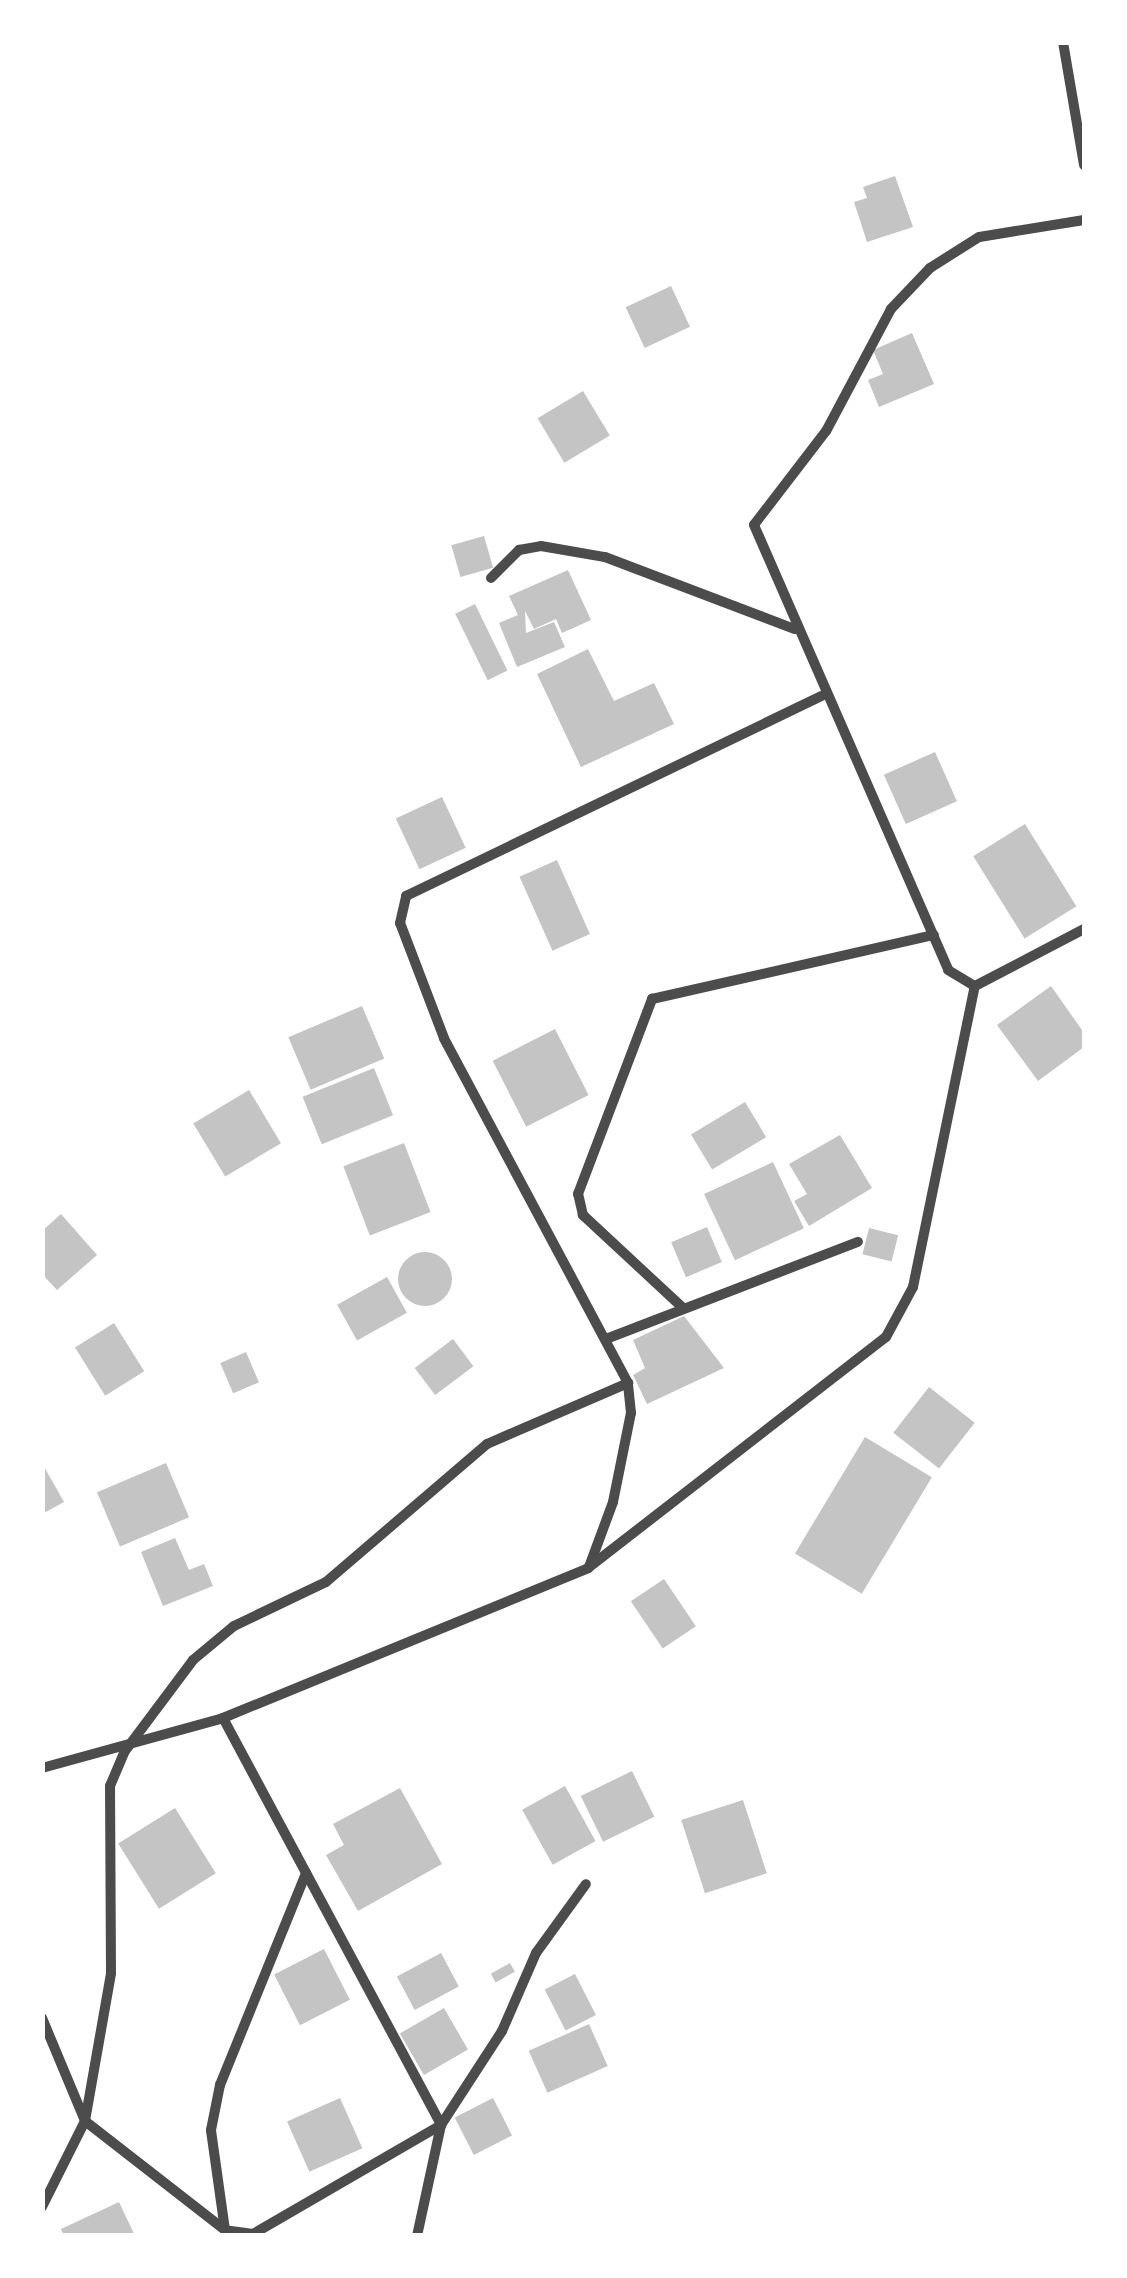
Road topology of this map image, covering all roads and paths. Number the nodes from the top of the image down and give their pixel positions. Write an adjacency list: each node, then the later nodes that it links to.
1 (1063, 42): 2 (street)
2 (1084, 165)
3 (1084, 220): 5 (street)
4 (491, 578): 5 (street)
5 (795, 629): 6 (street)
6 (821, 696): 8 (street); 12 (street)
7 (1084, 930): 9 (street)
8 (934, 935): 9 (street); 11 (street)
9 (975, 986): 14 (street)
10 (858, 1242): 11 (street)
11 (683, 1308): 12 (street)
12 (606, 1339): 13 (street)
13 (628, 1383): 14 (street); 16 (street)
14 (588, 1568): 15 (street)
15 (223, 1718): 16 (street); 18 (street)
16 (125, 1751): 17 (street); 21 (street)
17 (42, 1768)
18 (306, 1873): 22 (street); 24 (street)
19 (586, 1884): 22 (street)
20 (42, 2018): 21 (street)
21 (85, 2121): 23 (street); 24 (street)
22 (441, 2124): 24 (street); 25 (street)
23 (42, 2208)
24 (224, 2230)
25 (417, 2236)

